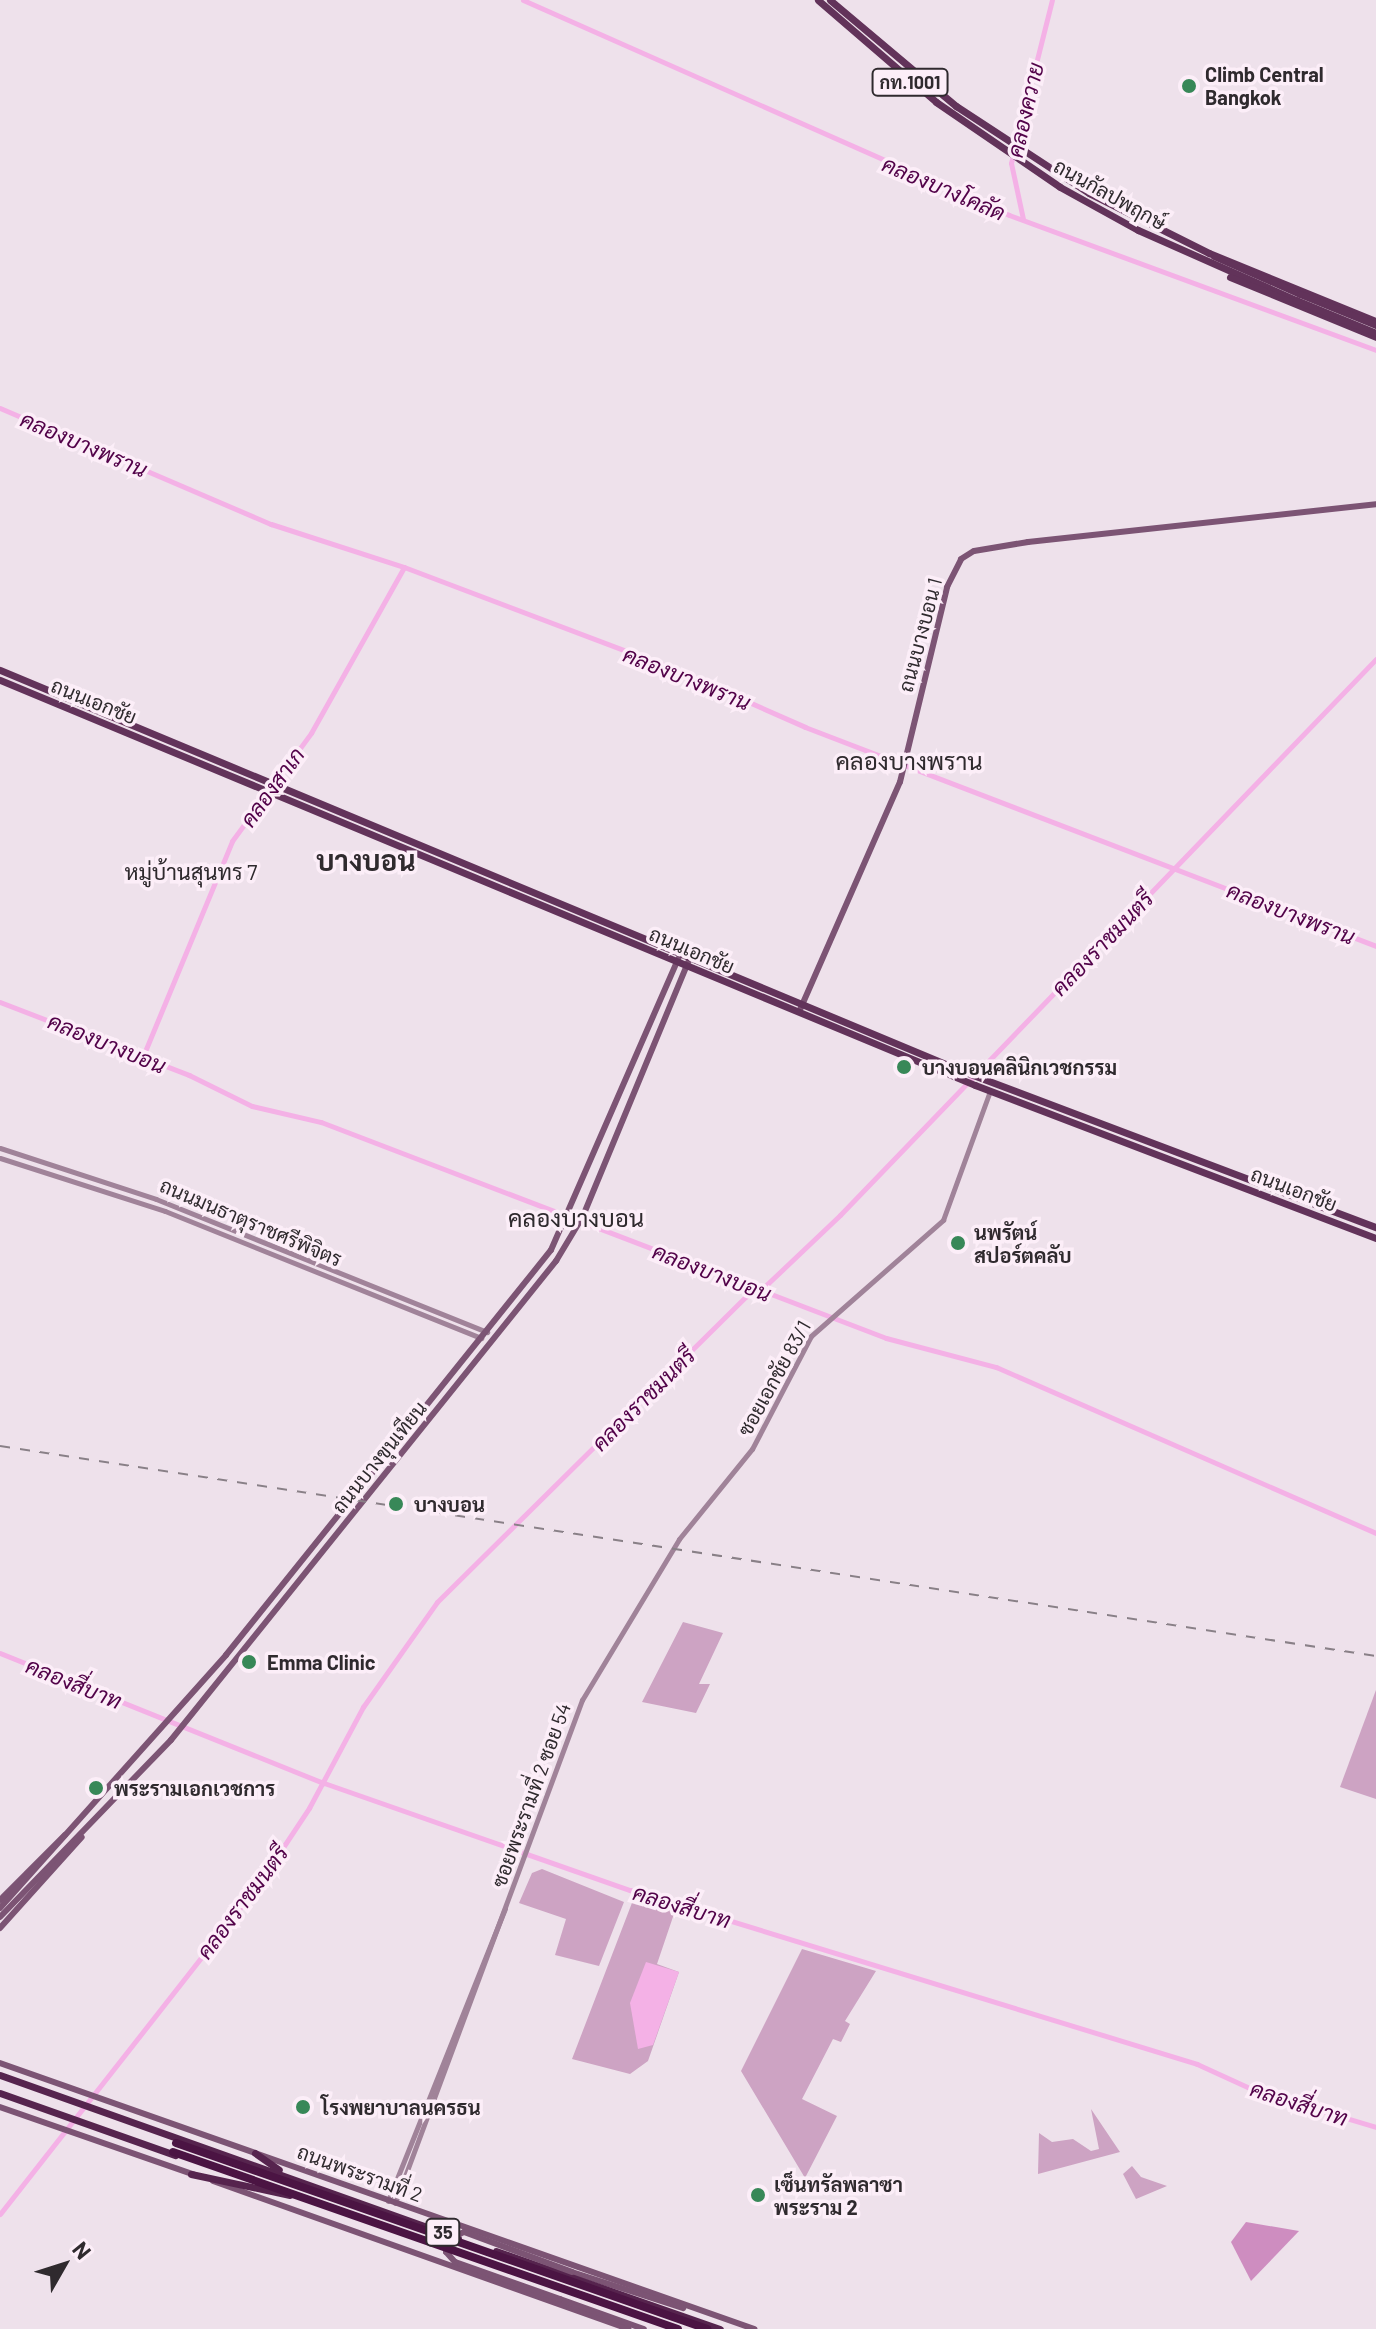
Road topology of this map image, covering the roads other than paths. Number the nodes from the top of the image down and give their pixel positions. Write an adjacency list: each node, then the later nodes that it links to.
1 (818, 0): 4 (main road, ถนนกัลปพฤกษ์ / กท.1001)
2 (830, 0): 3 (main road, ถนนกัลปพฤกษ์ / กท.1001)
3 (1209, 253): 5 (main road, ถนนกัลปพฤกษ์ / กท.1001); 6 (main road, ถนนกัลปพฤกษ์ / กท.1001)
4 (1203, 261): 5 (main road, ถนนกัลปพฤกษ์ / กท.1001); 8 (main road, ถนนกัลปพฤกษ์ / กท.1001)
5 (1298, 297): 7 (main road, ถนนกัลปพฤกษ์ / กท.1001, bridge); 9 (main road, ถนนกัลปพฤกษ์ / กท.1001, bridge)
6 (1367, 317): 7 (main road, ถนนกัลปพฤกษ์ / กท.1001); 8 (main road)
7 (1376, 323)
8 (1361, 332): 9 (main road, ถนนกัลปพฤกษ์ / กท.1001)
9 (1376, 335)
10 (1376, 504): 19 (main road, ถนนบางบอน 1)
11 (0, 670): 13 (main road, ถนนเอกชัย)
12 (0, 680): 13 (main road, ถนนเอกชัย)
13 (429, 853): 14 (main road, ถนนเอกชัย)
14 (454, 862): 15 (main road, ถนนเอกชัย); 17 (main road, ถนนเอกชัย)
15 (680, 952): 16 (main road, ถนนเอกชัย); 17 (main road, ถนนบางขุนเทียน)
16 (691, 957): 18 (main road, ถนนบางขุนเทียน); 19 (main road, ถนนเอกชัย)
17 (677, 962): 18 (main road, ถนนเอกชัย); 20 (main road, ถนนบางขุนเทียน)
18 (686, 966): 19 (main road, ถนนเอกชัย); 21 (main road, ถนนบางขุนเทียน)
19 (799, 1007): 22 (main road, ถนนเอกชัย)
20 (639, 1055): 21 (main road); 30 (main road, ถนนบางขุนเทียน)
21 (647, 1059): 32 (main road, ถนนบางขุนเทียน)
22 (977, 1081): 23 (main road, ถนนเอกชัย); 24 (main road, ถนนเอกชัย)
23 (990, 1091): 26 (main road, ถนนเอกชัย); 37 (street, ซอยเอกชัย 83/1)
24 (1147, 1141): 26 (main road); 28 (main road, ถนนเอกชัย)
25 (0, 1148): 30 (street, ถนนมนธาตุราชศรีพิจิตร)
26 (1144, 1149): 29 (main road, ถนนเอกชัย)
27 (0, 1158): 31 (street, ถนนมนธาตุราชศรีพิจิตร)
28 (1376, 1227)
29 (1376, 1238)
30 (487, 1332): 31 (main road, ถนนบางขุนเทียน); 32 (main road)
31 (482, 1338): 32 (main road); 33 (main road, ถนนบางขุนเทียน)
32 (493, 1342): 34 (main road, ถนนบางขุนเทียน)
33 (342, 1511): 34 (main road); 35 (main road, ถนนบางขุนเทียน)
34 (350, 1517): 36 (main road, ถนนบางขุนเทียน)
35 (244, 1633): 36 (main road); 39 (main road, ถนนบางขุนเทียน)
36 (252, 1640): 38 (main road, ถนนบางขุนเทียน)
37 (587, 1693): 52 (street, ซอยพระรามที่ 2 ซอย 54)
38 (97, 1819): 42 (main road, ถนนบางขุนเทียน); 43 (main road)
39 (76, 1827): 40 (main road); 41 (main road, ถนนบางขุนเทียน)
40 (0, 1900)
41 (0, 1908)
42 (0, 1917)
43 (0, 1928)
44 (0, 2063): 48 (main road, ถนนพระรามที่ 2 / 35)
45 (1, 2076): 50 (highway, ถนนพระรามที่ 2 / 35)
46 (0, 2093): 51 (highway, 35)
47 (0, 2107): 49 (main road, 35)
48 (255, 2153): 50 (highway); 52 (main road, ถนนพระรามที่ 2 / 35)
49 (191, 2174): 51 (highway); 54 (main road, 35)
50 (292, 2178): 58 (highway, ถนนพระรามที่ 2 / 35)
51 (290, 2195): 56 (highway, 35)
52 (391, 2202): 53 (main road, ถนนพระรามที่ 2 / 35)
53 (704, 2312): 55 (main road, bridge); 59 (main road, ถนนพระรามที่ 2 / 35)
54 (628, 2329)
55 (644, 2329)
56 (675, 2329): 57 (highway, bridge)
57 (707, 2329)
58 (720, 2329)
59 (754, 2329)

